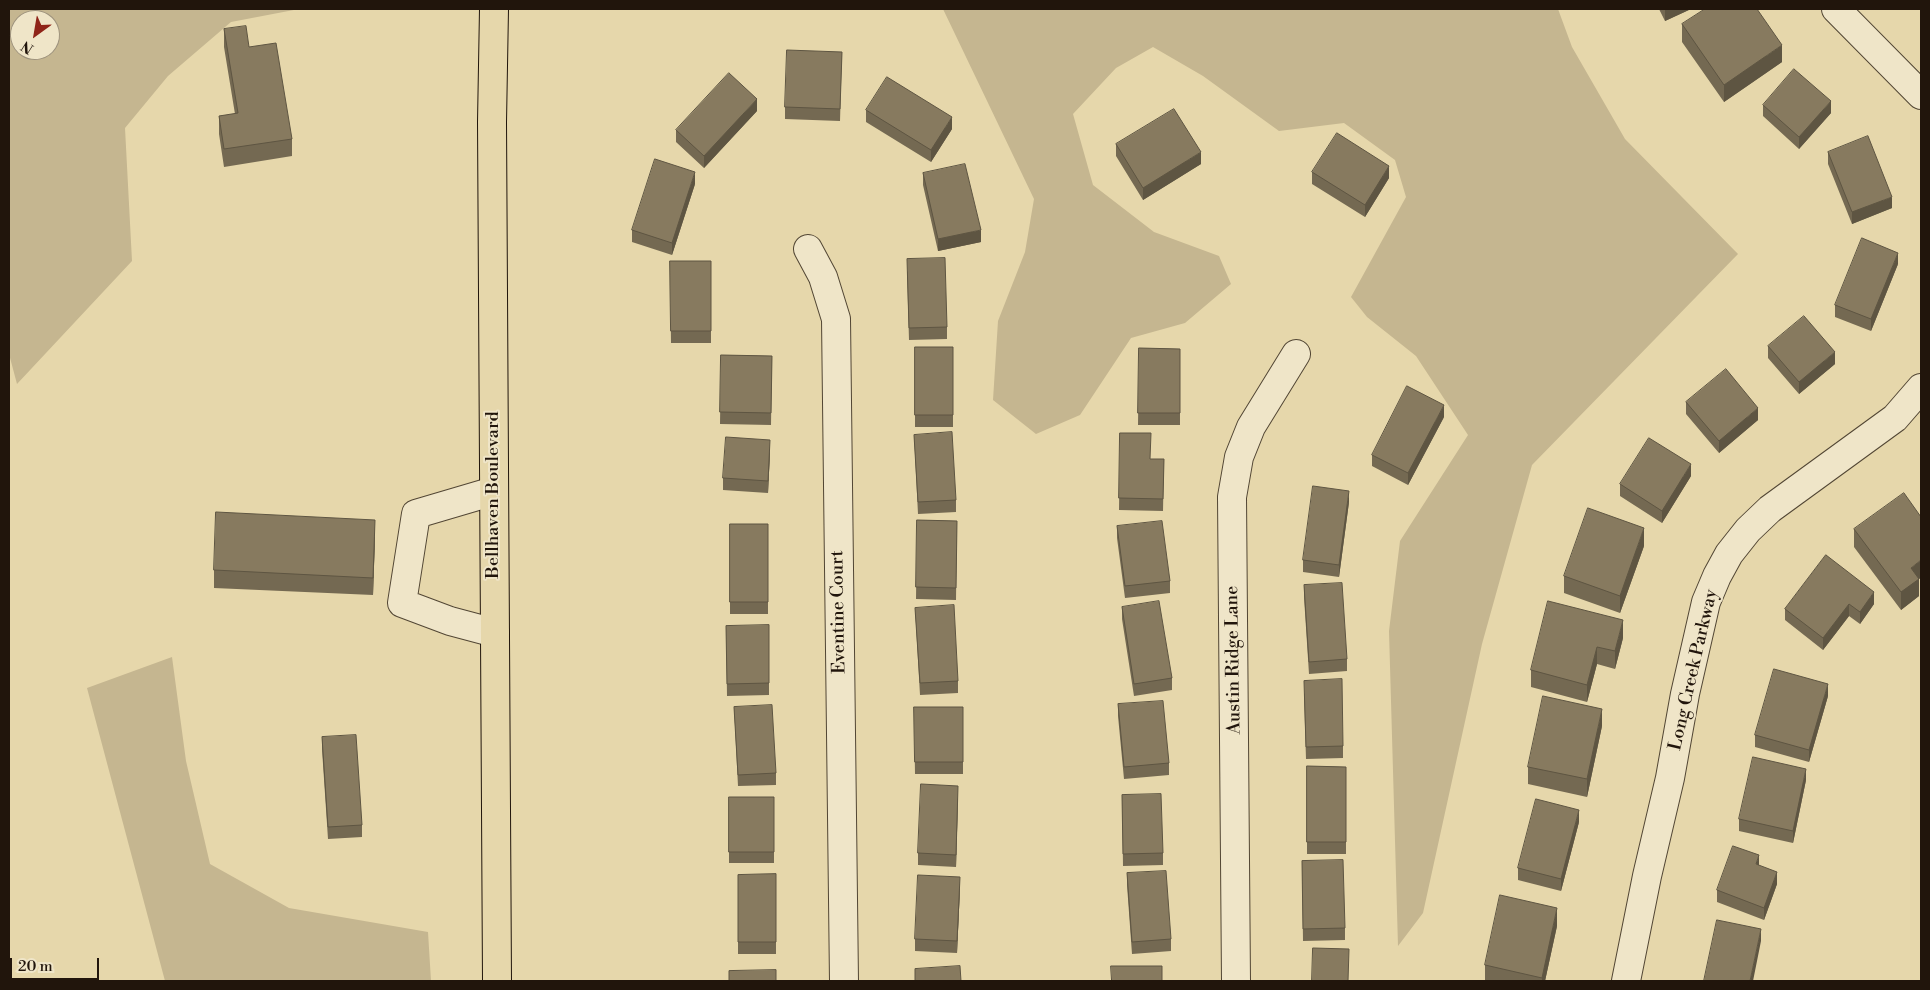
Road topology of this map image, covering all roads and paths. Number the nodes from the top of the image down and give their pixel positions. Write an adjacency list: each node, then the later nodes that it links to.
1 (494, 9): 7 (main road, Bellhaven Boulevard)
2 (1836, 9): 3 (street)
3 (1921, 95)
4 (808, 249): 10 (street, Eventine Court)
5 (1296, 354): 11 (street, Austin Ridge Lane)
6 (1921, 388): 12 (street, Long Creek Parkway)
7 (494, 490): 8 (main road, Bellhaven Boulevard); 8 (street)
8 (495, 633): 9 (main road, Bellhaven Boulevard)
9 (498, 981)
10 (844, 981)
11 (1236, 981)
12 (1626, 981)

